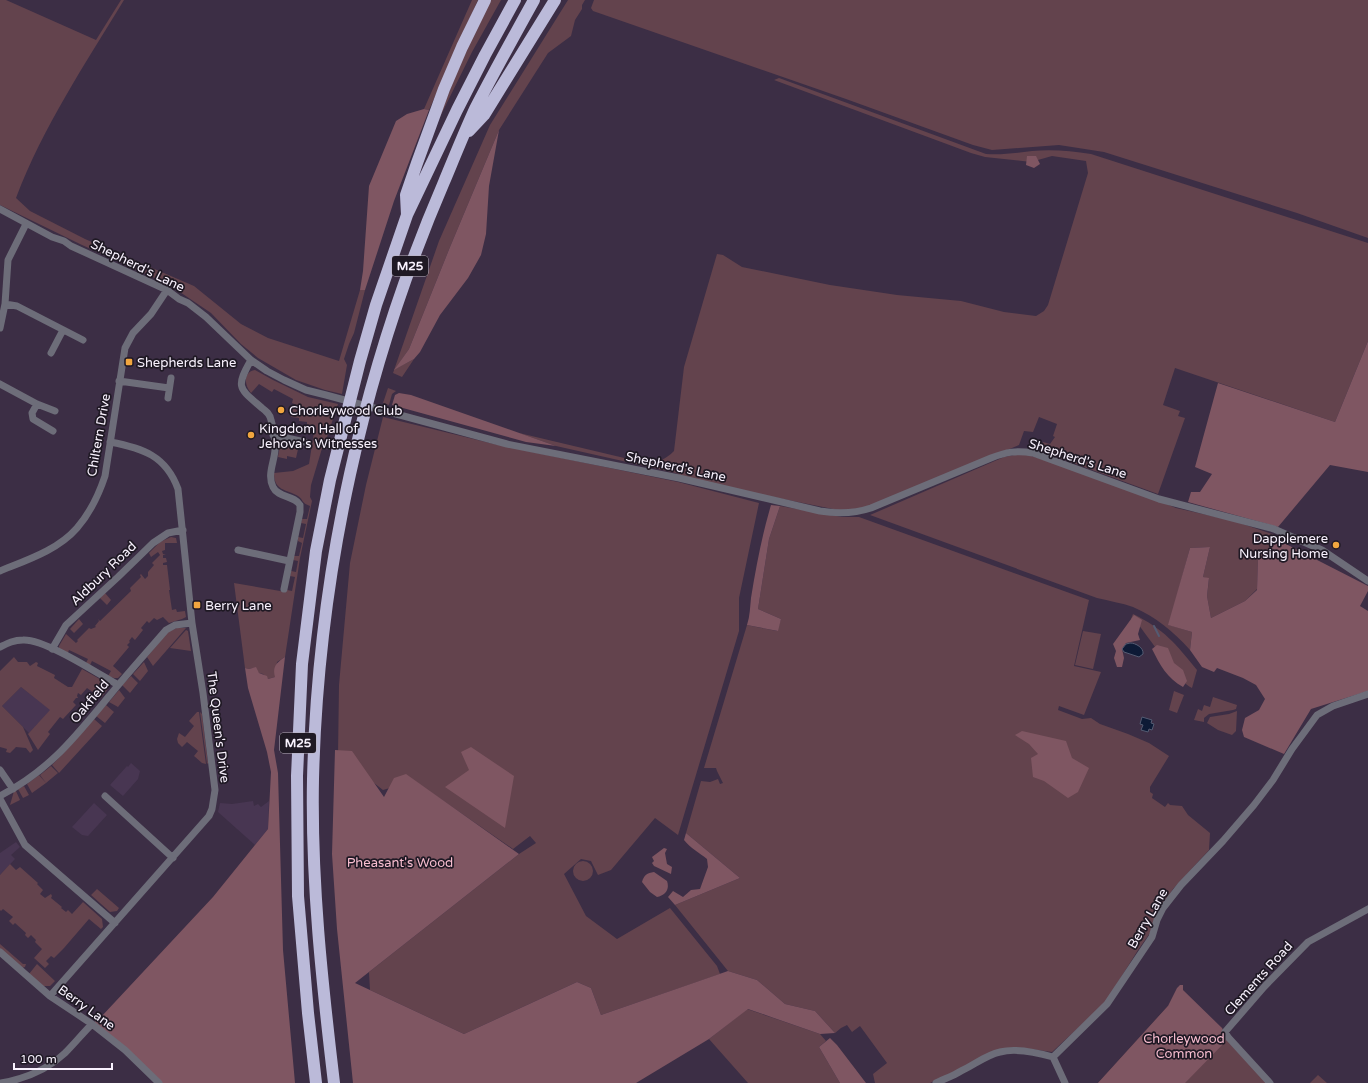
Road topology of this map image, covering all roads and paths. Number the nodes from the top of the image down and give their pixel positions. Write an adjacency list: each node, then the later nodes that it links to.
1 (485, 0): 7 (highway, M25)
2 (515, 0): 7 (highway, M25)
3 (534, 0): 5 (highway, M25)
4 (555, 0): 5 (highway, M25)
5 (463, 138): 53 (highway, M25)
6 (0, 209): 8 (street, Shepherd's Lane)
7 (408, 215): 52 (highway, M25)
8 (26, 224): 9 (street, Shepherd's Lane); 10 (street)
9 (167, 290): 15 (street, Shepherd's Lane); 17 (street, Chiltern Drive)
10 (6, 304): 11 (street); 12 (street)
11 (0, 328)
12 (63, 330): 13 (street); 14 (street)
13 (83, 340)
14 (51, 353)
15 (251, 360): 24 (street); 31 (street, Shepherd's Lane)
16 (171, 378): 19 (street)
17 (120, 381): 19 (street); 25 (street, Chiltern Drive)
18 (0, 384): 21 (street)
19 (169, 388): 20 (street)
20 (168, 398)
21 (37, 404): 22 (street); 23 (street)
22 (55, 412)
23 (53, 431)
24 (273, 435): 26 (street); 29 (street)
25 (110, 442): 27 (street, The Queen's Drive); 30 (street, Chiltern Drive)
26 (305, 442)
27 (183, 530): 33 (street, The Queen's Drive); 35 (street, Aldbury Road)
28 (238, 550): 29 (street)
29 (289, 561): 32 (street)
30 (0, 571)
31 (1368, 581)
32 (284, 589)
33 (192, 623): 36 (street, Oakfield); 43 (street, The Queen's Drive)
34 (0, 647): 35 (street)
35 (52, 649): 36 (street)
36 (118, 685): 39 (street, Oakfield)
37 (1368, 694): 49 (street, Berry Lane)
38 (0, 770): 39 (street)
39 (13, 789): 40 (street, Oakfield)
40 (0, 796)
41 (105, 796): 43 (street)
42 (0, 799): 45 (street)
43 (173, 858): 45 (street, The Queen's Drive)
44 (1368, 909): 56 (street, Clements Road)
45 (115, 923): 47 (street, The Queen's Drive)
46 (0, 952): 47 (street, Berry Lane)
47 (50, 996): 48 (street, Berry Lane)
48 (92, 1024): 50 (street); 51 (street, Berry Lane)
49 (1053, 1057): 54 (street); 55 (street)
50 (1, 1083)
51 (159, 1083)
52 (316, 1083)
53 (334, 1083)
54 (936, 1083)
55 (1065, 1083)
56 (1270, 1083)

